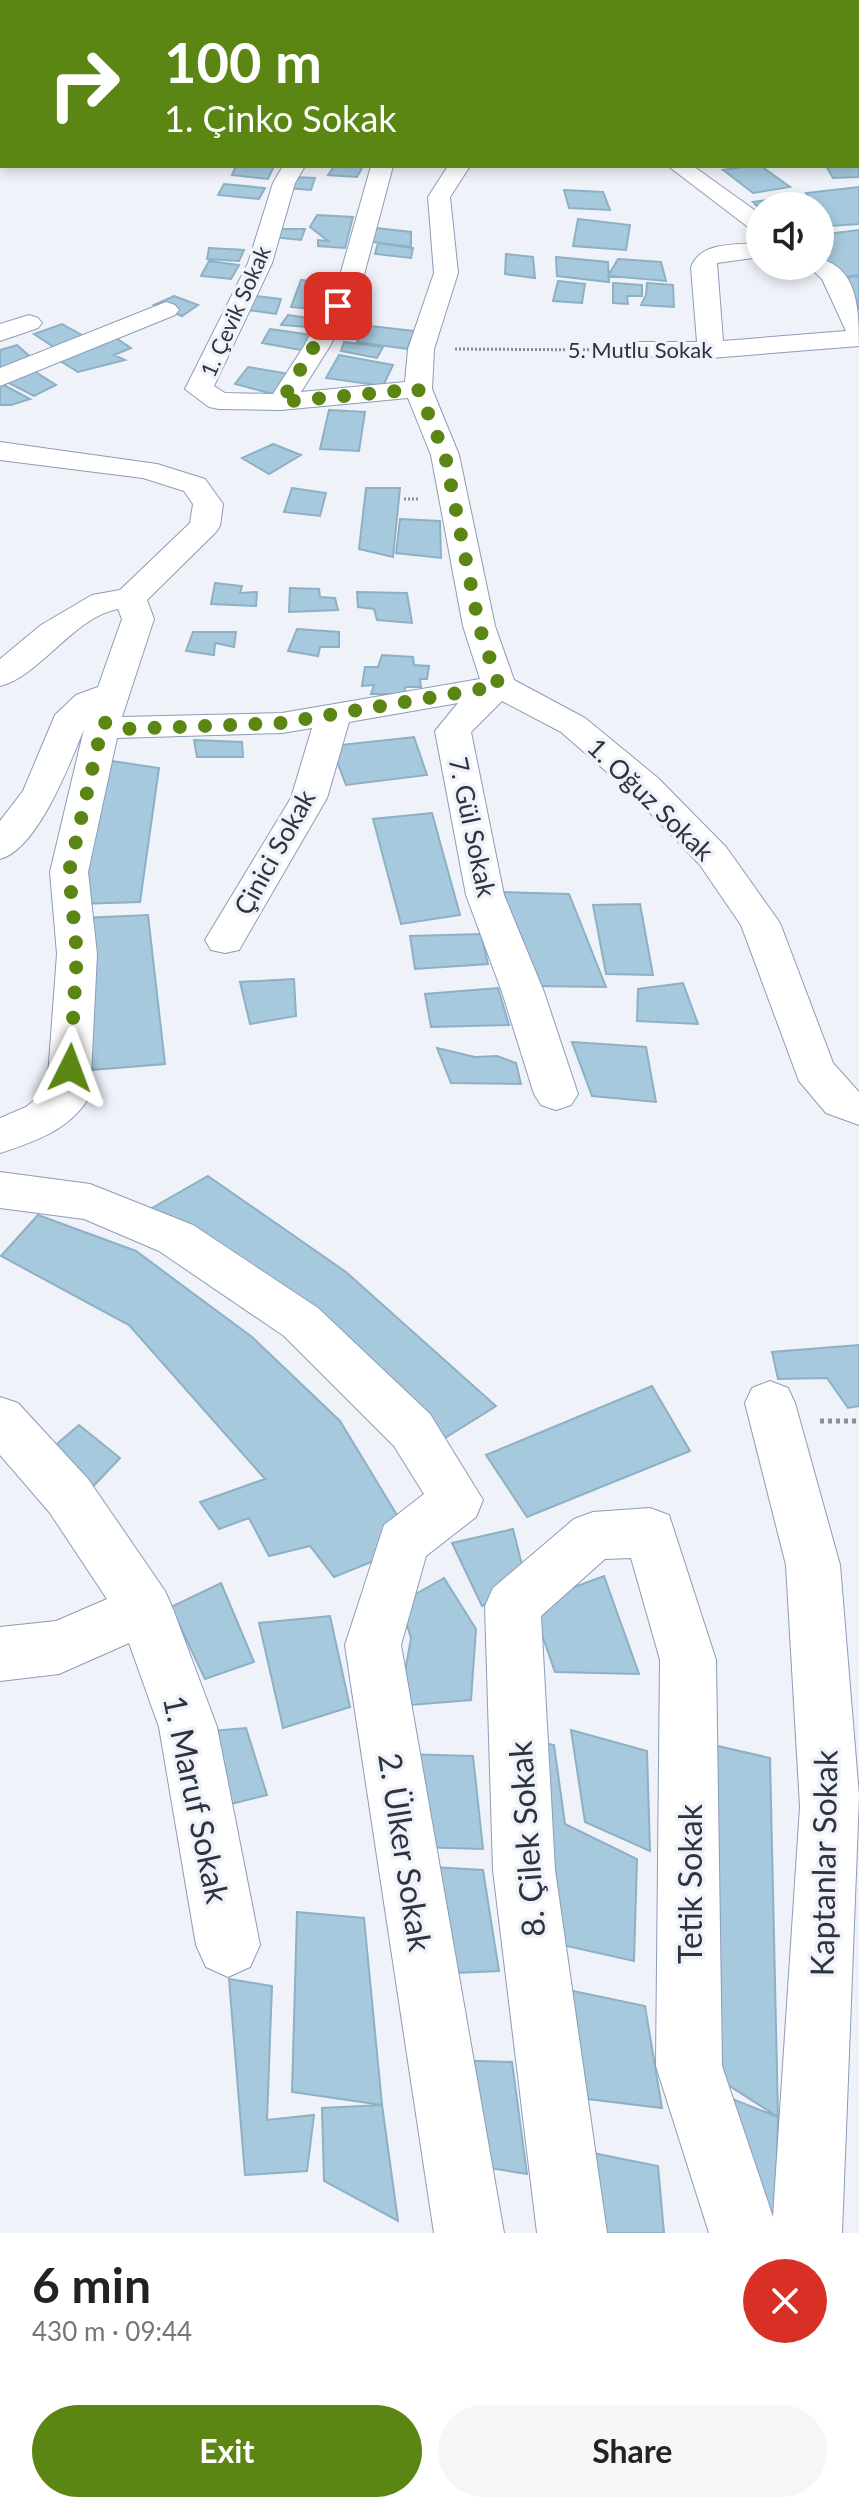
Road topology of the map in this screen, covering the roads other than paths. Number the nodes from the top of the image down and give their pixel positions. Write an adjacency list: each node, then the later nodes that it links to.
1 (293, 168): 17 (street, 1. Çevik Sokak)
2 (381, 168): 17 (street)
3 (458, 168): 16 (street)
4 (682, 168): 5 (street)
5 (746, 215)
6 (746, 251): 14 (street)
7 (834, 277): 10 (street)
8 (166, 310): 15 (street)
9 (29, 323): 11 (street)
10 (859, 331)
11 (0, 333)
12 (859, 338): 14 (street, 5. Mutlu Sokak)
13 (638, 350): 14 (street, 5. Mutlu Sokak)
14 (711, 350)
15 (0, 378)
16 (418, 389): 17 (street); 21 (street)
17 (281, 402)
18 (0, 451): 19 (street)
19 (130, 598): 20 (street); 22 (street)
20 (0, 676)
21 (499, 686): 23 (street); 26 (street, 7. Gül Sokak); 27 (street, 1. Oğuz Sokak)
22 (108, 707): 23 (street); 24 (street); 28 (street)
23 (333, 716): 25 (street, Çinici Sokak)
24 (0, 847)
25 (225, 940)
26 (556, 1094)
27 (859, 1109)
28 (0, 1136)
29 (0, 1190): 36 (street, 2. Ülker Sokak)
30 (770, 1403): 39 (street, Kaptanlar Sokak)
31 (0, 1419): 33 (street, 1. Maruf Sokak)
32 (650, 1532): 37 (street, 8. Çilek Sokak); 38 (street, Tetik Sokak)
33 (145, 1609): 34 (street); 35 (street, 1. Maruf Sokak)
34 (0, 1654)
35 (228, 1945)
36 (469, 2233)
37 (572, 2233)
38 (744, 2233)
39 (807, 2233)

